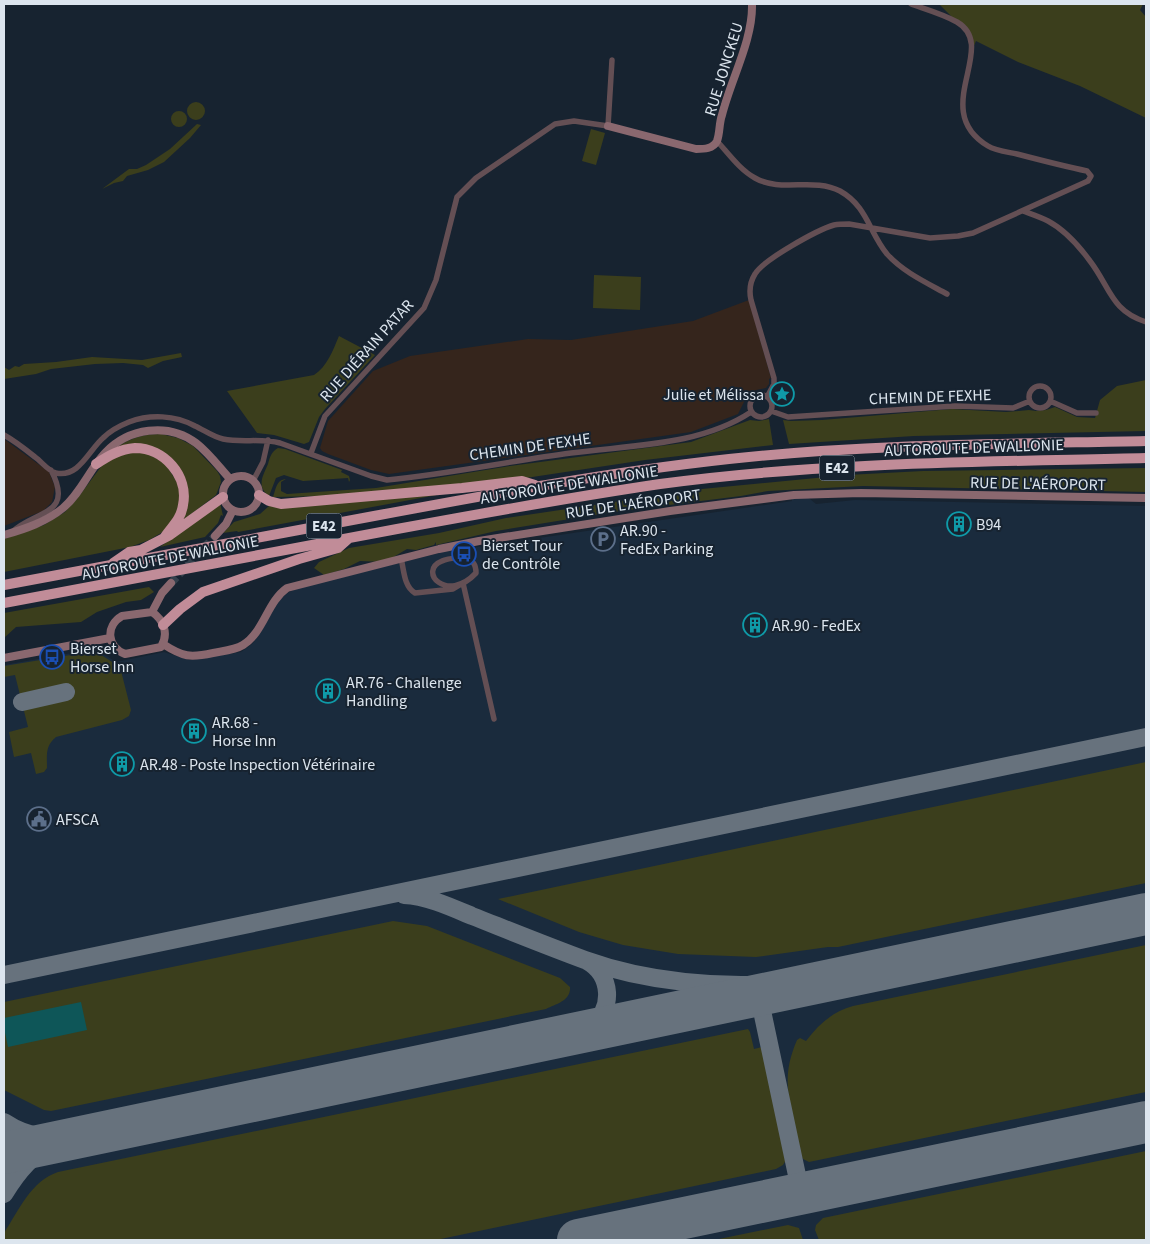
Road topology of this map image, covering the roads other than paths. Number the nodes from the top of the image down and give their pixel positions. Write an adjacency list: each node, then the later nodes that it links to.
1 (752, 4): 5 (street, RUE JONCKEU)
2 (911, 4): 6 (street)
3 (612, 60): 4 (street)
4 (608, 126): 5 (street, RUE DIÉRAIN PATAR); 19 (street, RUE DIÉRAIN PATAR)
5 (716, 141): 7 (street)
6 (1023, 211): 7 (street); 9 (street)
7 (871, 227): 8 (street); 10 (street)
8 (947, 294)
9 (1146, 322)
10 (767, 397): 13 (street); 14 (street, CHEMIN DE FEXHE)
11 (1030, 401): 12 (street, CHEMIN DE FEXHE); 12 (street, CHEMIN DE FEXHE); 13 (street, CHEMIN DE FEXHE)
12 (1050, 402): 15 (street, CHEMIN DE FEXHE)
13 (771, 411): 14 (street, CHEMIN DE FEXHE)
14 (751, 412): 19 (street, CHEMIN DE FEXHE)
15 (1096, 413)
16 (4, 435): 22 (street)
17 (268, 440): 19 (street, CHEMIN DE FEXHE); 22 (street, CHEMIN DE FEXHE); 24 (street)
18 (1146, 441): 25 (highway, AUTOROUTE DE WALLONIE / E42)
19 (311, 454)
20 (1146, 458): 33 (highway, AUTOROUTE DE WALLONIE / E42)
21 (96, 464): 23 (street); 30 (street); 32 (highway)
22 (51, 470): 30 (street)
23 (230, 479): 24 (street); 27 (street)
24 (253, 480): 26 (street)
25 (538, 486): 26 (highway); 35 (highway, AUTOROUTE DE WALLONIE / E42)
26 (259, 496): 29 (street)
27 (223, 497): 29 (street); 32 (highway)
28 (1146, 498): 34 (street, RUE DE L'AÉROPORT)
29 (233, 510): 31 (street)
30 (8, 534)
31 (215, 536)
32 (164, 538): 35 (highway)
33 (348, 538): 39 (highway, AUTOROUTE DE WALLONIE / E42); 41 (highway)
34 (401, 558): 37 (street); 43 (street, RUE DE L'AÉROPORT)
35 (110, 565): 38 (highway, AUTOROUTE DE WALLONIE / E42)
36 (170, 583): 40 (street)
37 (463, 584): 37 (street); 45 (street)
38 (4, 586)
39 (4, 604)
40 (152, 612): 41 (street); 42 (street)
41 (163, 625): 43 (street)
42 (110, 638): 43 (street); 44 (street)
43 (163, 644)
44 (4, 658)
45 (494, 719)

